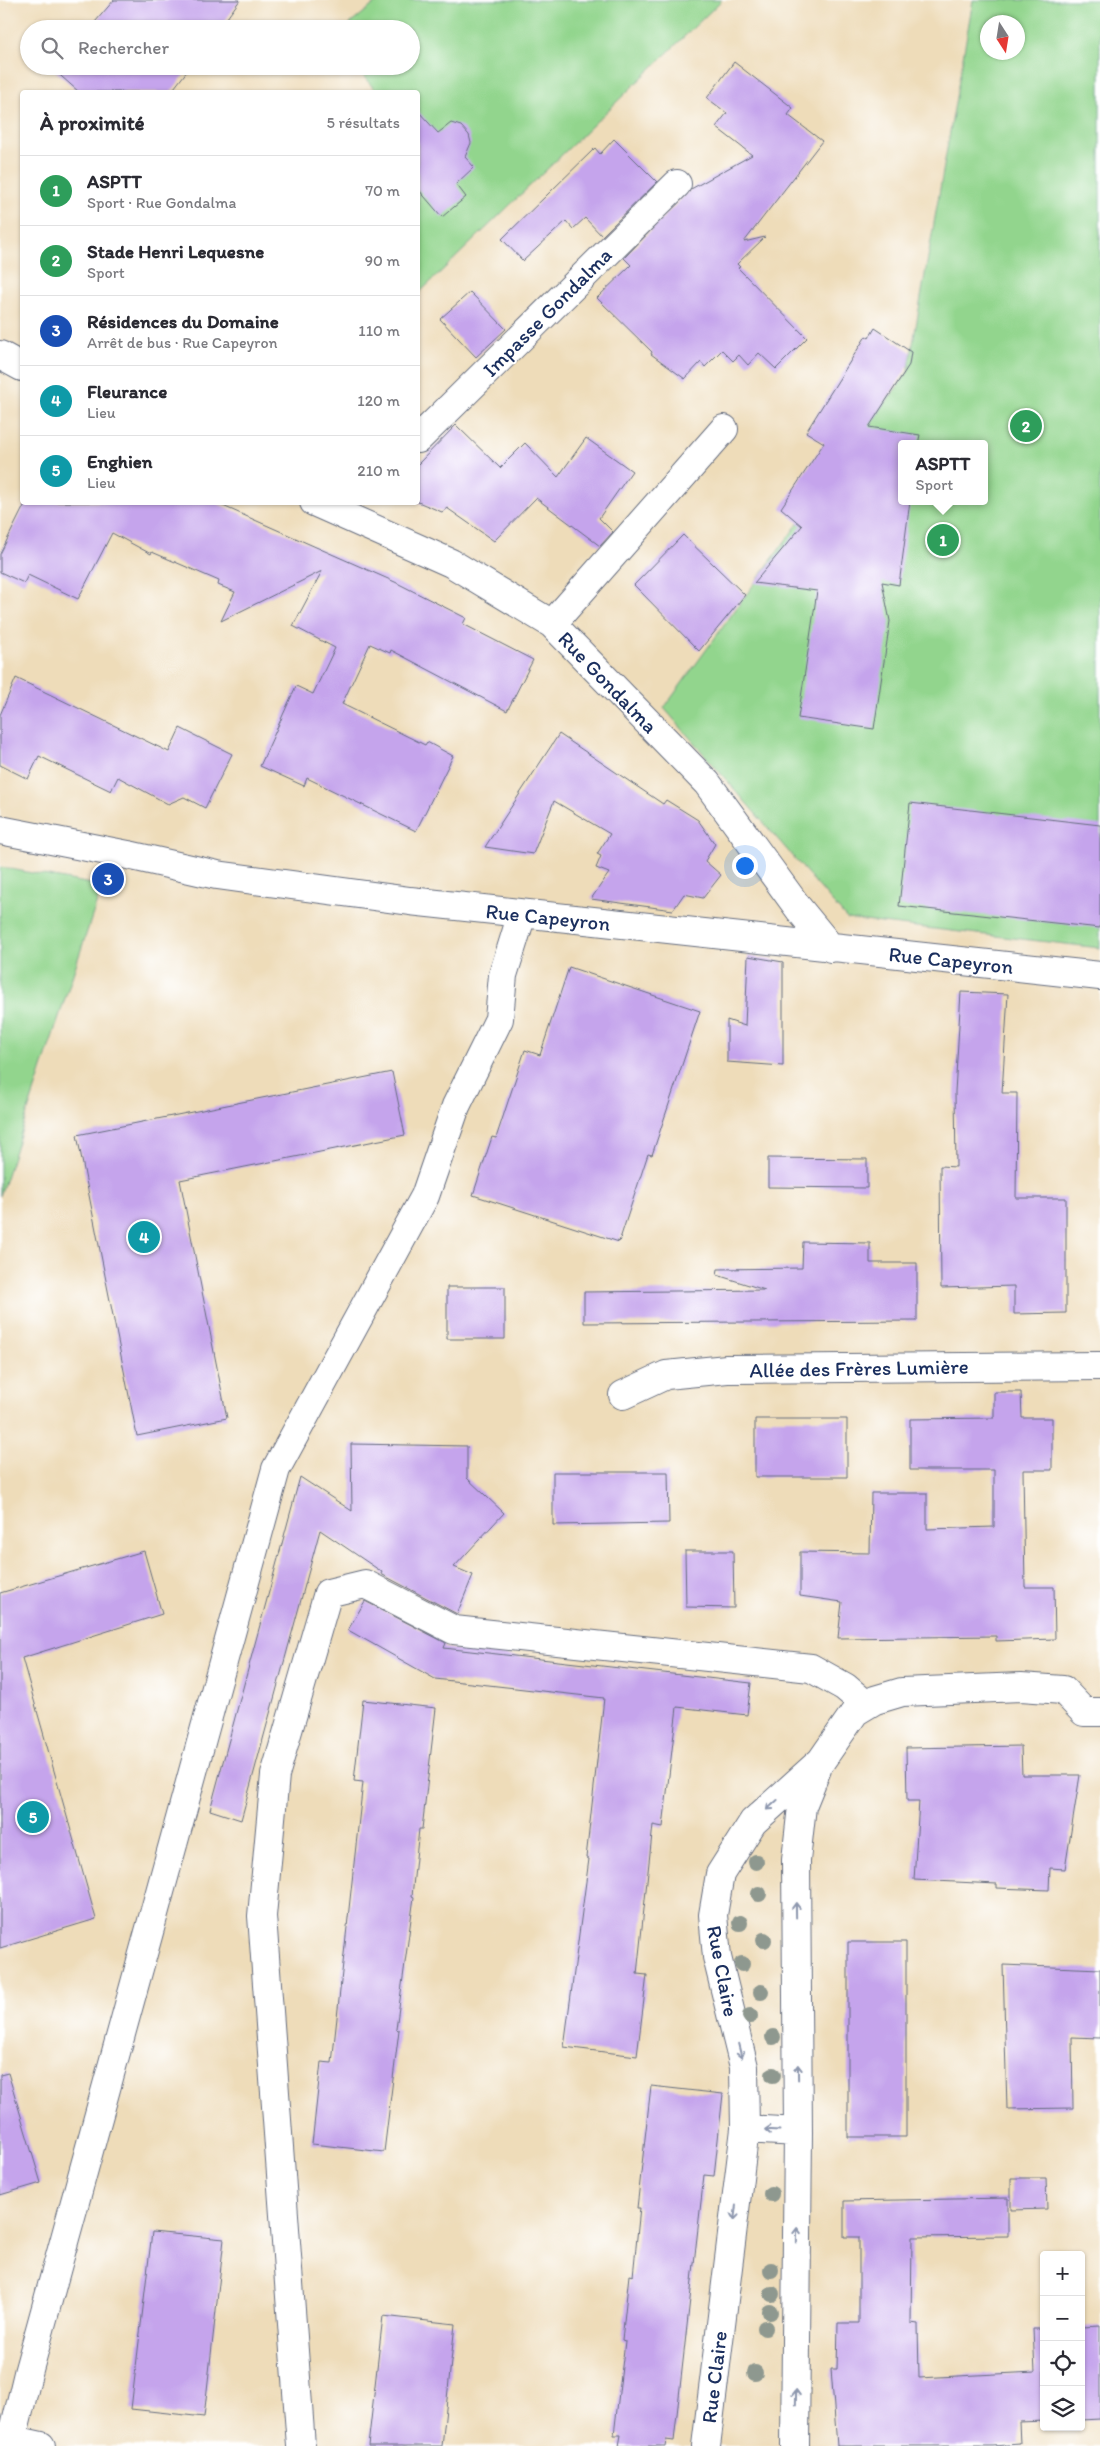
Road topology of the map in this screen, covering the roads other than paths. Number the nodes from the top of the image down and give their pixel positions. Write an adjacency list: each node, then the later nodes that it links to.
1 (677, 184): 5 (street, Impasse Gondalma)
2 (0, 355): 3 (street)
3 (20, 366)
4 (724, 429): 8 (street)
5 (420, 437)
6 (328, 505): 7 (street, Rue Gondalma)
7 (347, 509): 8 (street, Rue Gondalma)
8 (552, 624): 11 (street, Rue Gondalma)
9 (0, 830): 10 (street, Rue Capeyron)
10 (522, 914): 11 (street, Rue Capeyron); 20 (street)
11 (830, 948): 12 (street, Rue Capeyron)
12 (1100, 976)
13 (1100, 1366): 14 (street, Allée des Frères Lumière)
14 (623, 1395)
15 (866, 1705): 16 (street, Rue Claire); 17 (street, Rue Claire); 22 (street)
16 (1100, 1712)
17 (821, 1761): 18 (street, Rue Claire, one-way to 18); 19 (street, Rue Claire, one-way to 17)
18 (745, 2129): 19 (street, one-way to 18); 23 (street, Rue Claire, one-way to 23)
19 (798, 2132): 24 (street, Rue Claire, one-way to 19)
20 (6, 2439): 21 (street)
21 (41, 2446)
22 (301, 2446)
23 (706, 2446)
24 (795, 2446)

